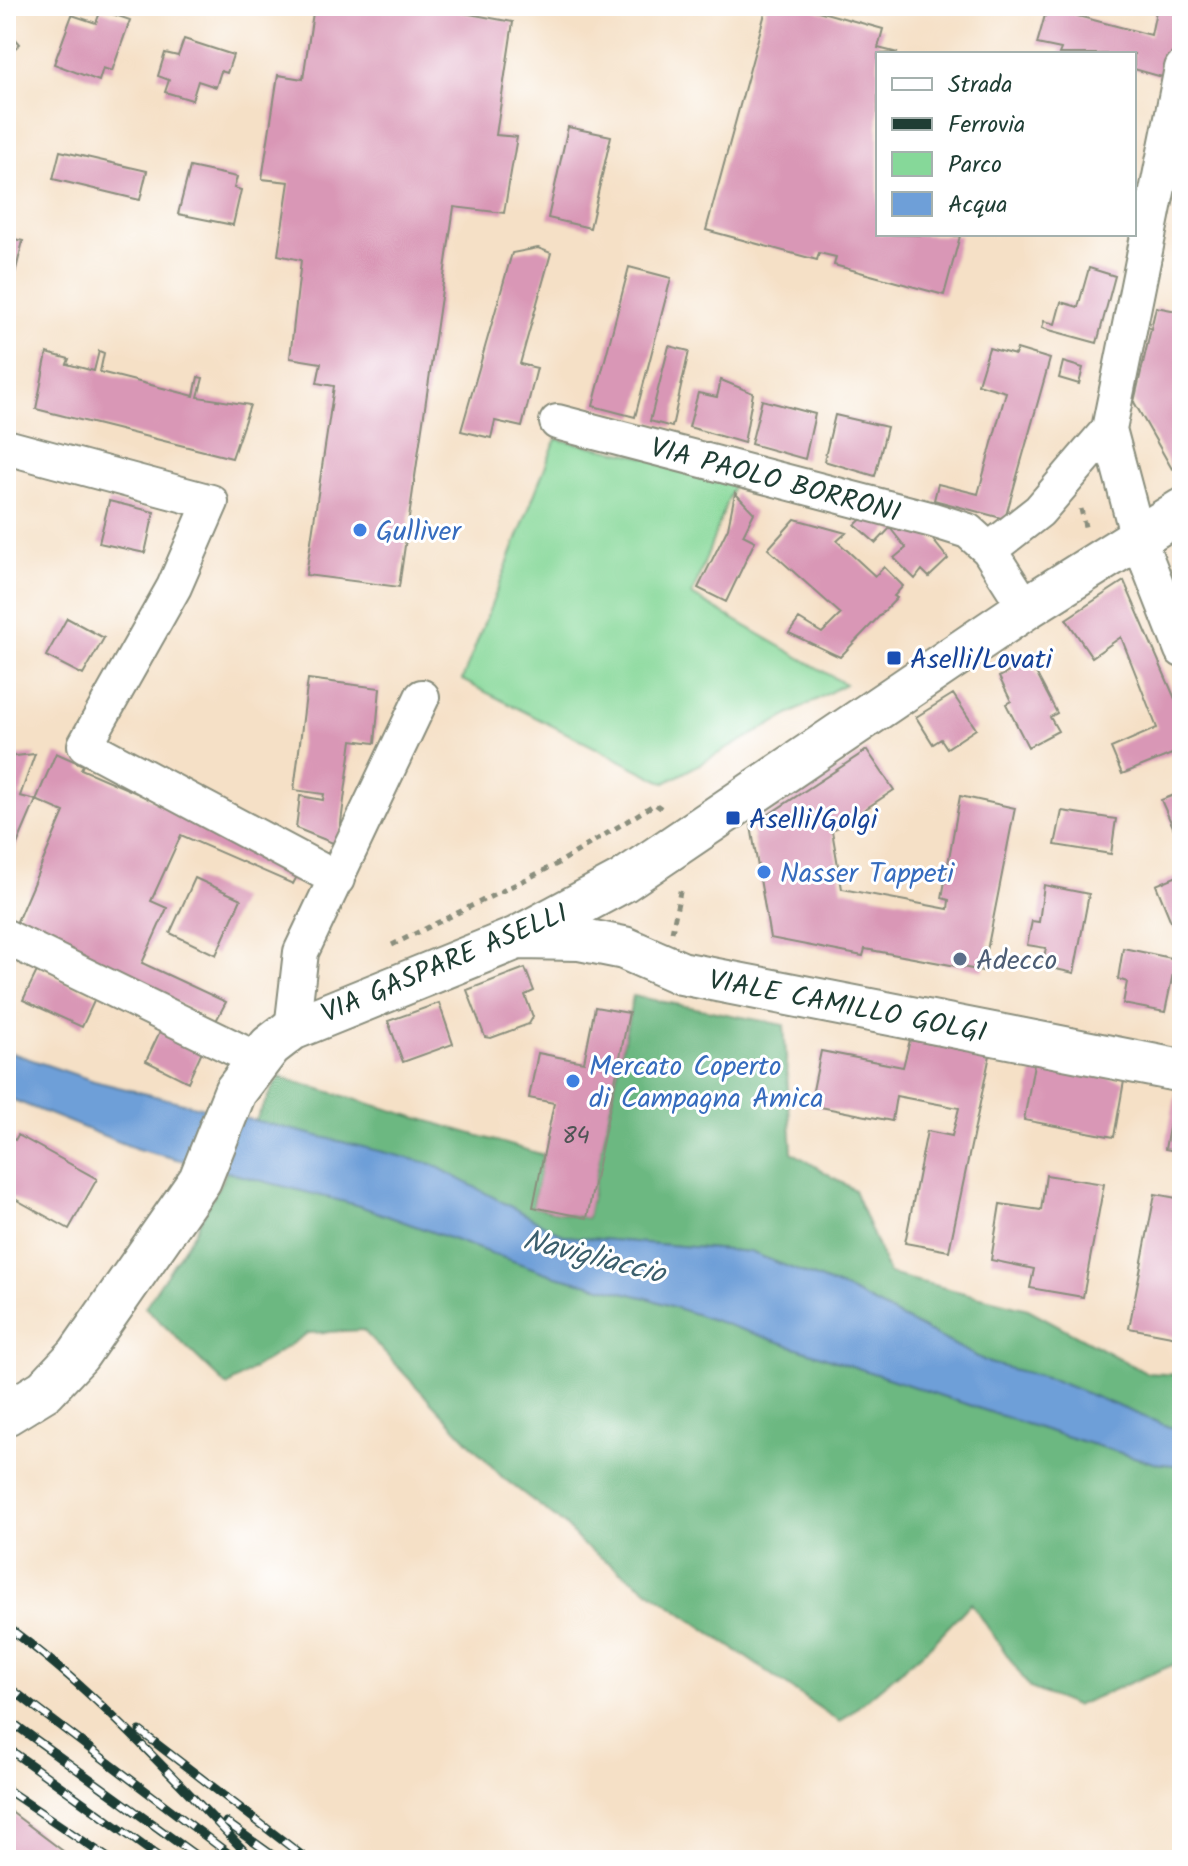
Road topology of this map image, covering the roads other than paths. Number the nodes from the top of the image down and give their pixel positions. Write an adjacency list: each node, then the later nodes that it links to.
1 (1182, 68): 3 (street)
2 (557, 422): 7 (street, VIA PAOLO BORRONI)
3 (1109, 429): 6 (street); 7 (street)
4 (6, 447): 11 (street)
5 (1182, 510): 6 (street, VIA GASPARE ASELLI)
6 (1138, 538): 8 (street, VIA GASPARE ASELLI); 9 (street)
7 (989, 550): 8 (street)
8 (1026, 608): 13 (street, VIA GASPARE ASELLI)
9 (1182, 650)
10 (422, 697): 11 (street)
11 (337, 879): 14 (street)
12 (6, 937): 16 (street)
13 (517, 938): 14 (street, VIA GASPARE ASELLI); 15 (street, VIALE CAMILLO GOLGI)
14 (292, 1029): 16 (street, VIA GASPARE ASELLI)
15 (1182, 1071)
16 (247, 1076): 17 (street)
17 (6, 1414)

